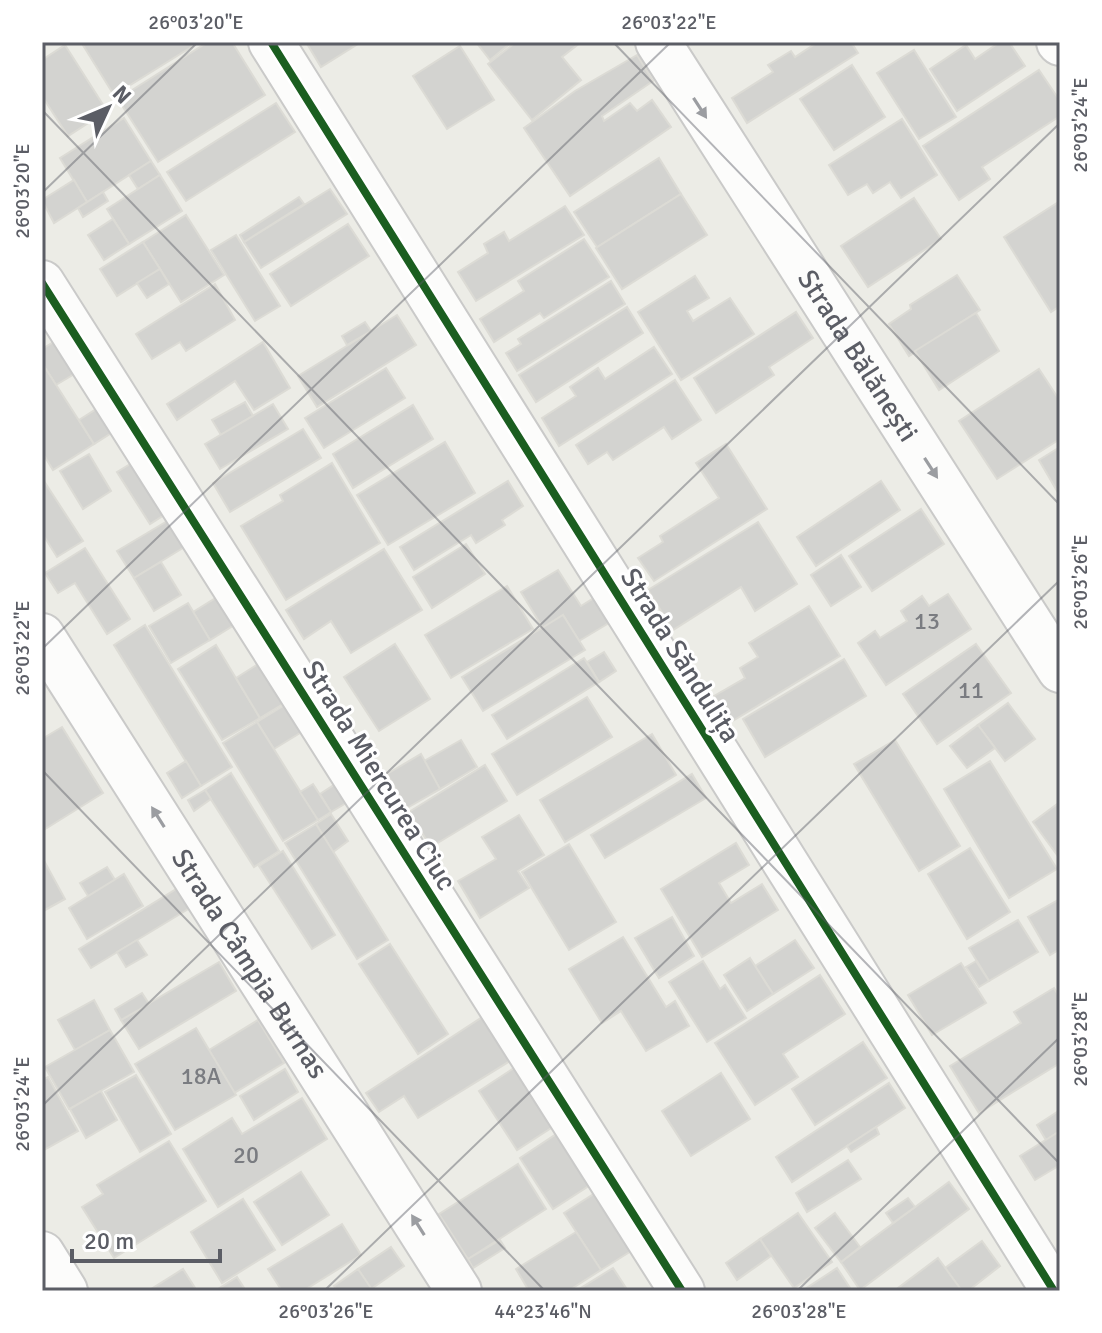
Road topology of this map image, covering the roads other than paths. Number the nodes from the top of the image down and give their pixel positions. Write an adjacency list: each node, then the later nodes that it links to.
1 (271, 42): 10 (street, Strada Săndulița)
2 (658, 42): 5 (street, Strada Bălănești, one-way to 5)
3 (42, 283): 9 (street, Strada Miercurea Ciuc)
4 (42, 636): 8 (street, Strada Câmpia Burnas, one-way to 4)
5 (1060, 670)
6 (42, 1254): 7 (street)
7 (65, 1291)
8 (459, 1291)
9 (682, 1291)
10 (1054, 1291)

